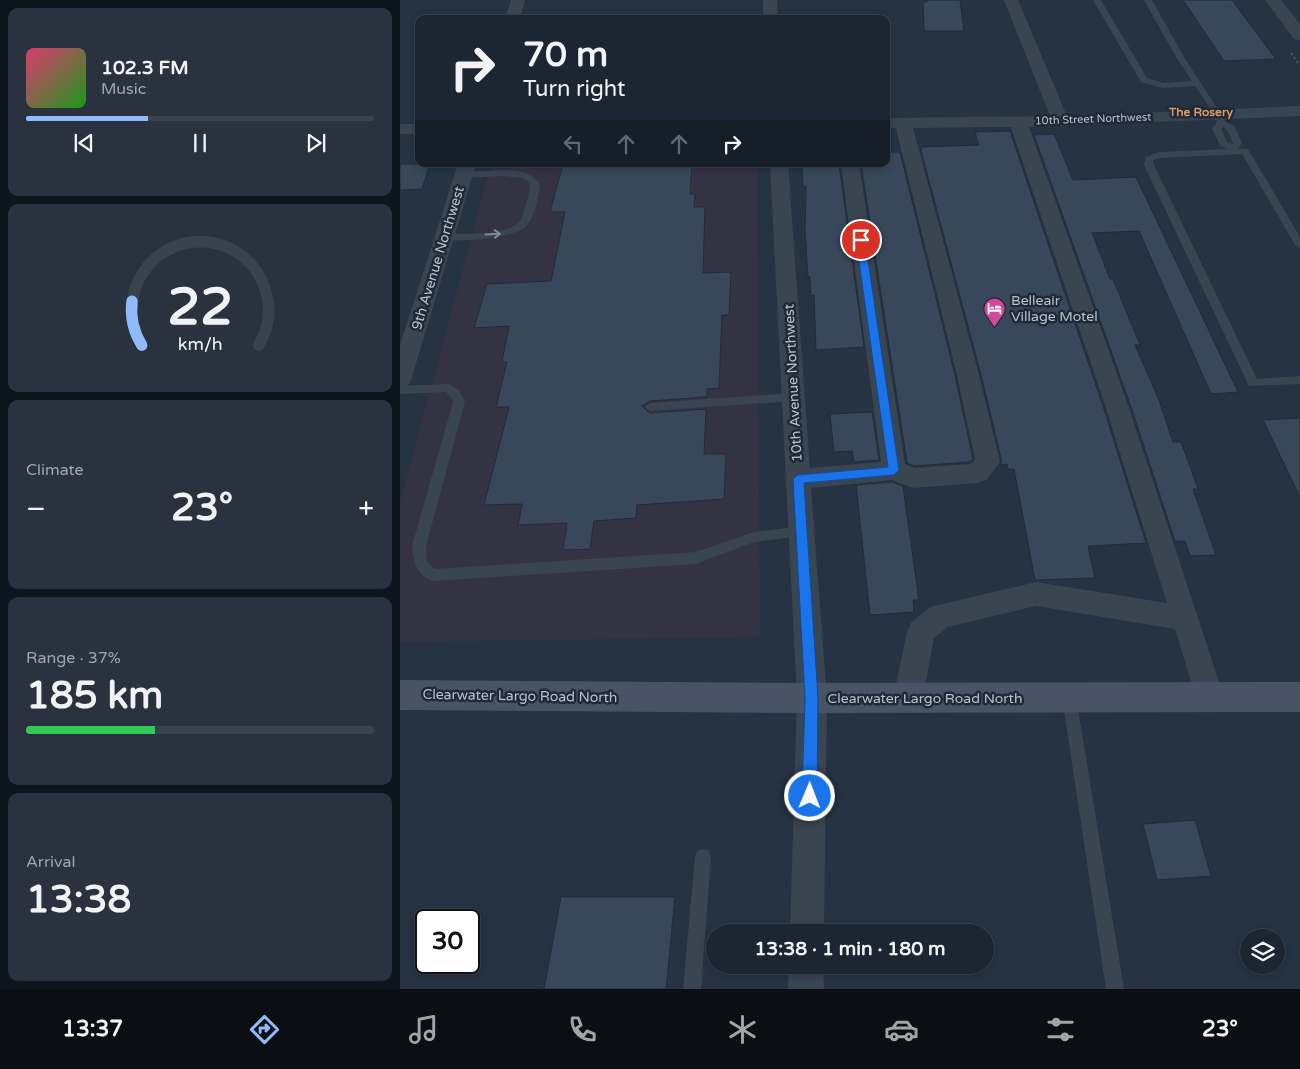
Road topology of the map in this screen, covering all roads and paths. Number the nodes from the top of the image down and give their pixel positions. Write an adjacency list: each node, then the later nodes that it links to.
1 (518, 0): 7 (street)
2 (770, 0): 8 (street)
3 (1011, 0): 13 (street)
4 (1097, 0): 10 (lane)
5 (1148, 0): 10 (lane)
6 (1273, 0): 9 (street)
7 (513, 15)
8 (772, 15)
9 (1300, 35)
10 (1197, 83): 12 (lane)
11 (1300, 111): 12 (street, 10th Street Northwest)
12 (1220, 119): 13 (street, 10th Street Northwest); 18 (lane); 18 (lane)
13 (1061, 121): 14 (street, 10th Street Northwest)
14 (1018, 122): 15 (street, 10th Street Northwest); 31 (street)
15 (894, 123): 28 (street)
16 (400, 129): 17 (street)
17 (415, 129)
18 (1234, 150): 23 (lane); 25 (lane)
19 (779, 167): 26 (street, 10th Avenue Northwest)
20 (850, 167): 28 (street)
21 (465, 169): 22 (street, 9th Avenue Northwest); 22 (lane, one-way to 21)
22 (444, 237): 24 (street, 9th Avenue Northwest)
23 (1300, 245)
24 (400, 380): 30 (lane)
25 (1300, 380)
26 (793, 398): 27 (lane); 29 (street, 10th Avenue Northwest)
27 (650, 407)
28 (894, 470): 29 (street)
29 (798, 479): 30 (street, 10th Avenue Northwest)
30 (801, 531): 36 (street, 10th Avenue Northwest)
31 (1185, 618): 34 (street); 37 (street)
32 (400, 694): 36 (main road, Clearwater Largo Road North)
33 (1069, 697): 34 (main road, Clearwater Largo Road North); 37 (main road, Clearwater Largo Road North); 43 (lane)
34 (1209, 697): 35 (main road, Clearwater Largo Road North)
35 (1300, 697)
36 (812, 698): 37 (main road, Clearwater Largo Road North); 39 (street, 10th Avenue Northwest)
37 (908, 698)
38 (703, 856): 41 (lane)
39 (807, 924)
40 (806, 974): 42 (street)
41 (692, 989)
42 (806, 989)
43 (1115, 989)

